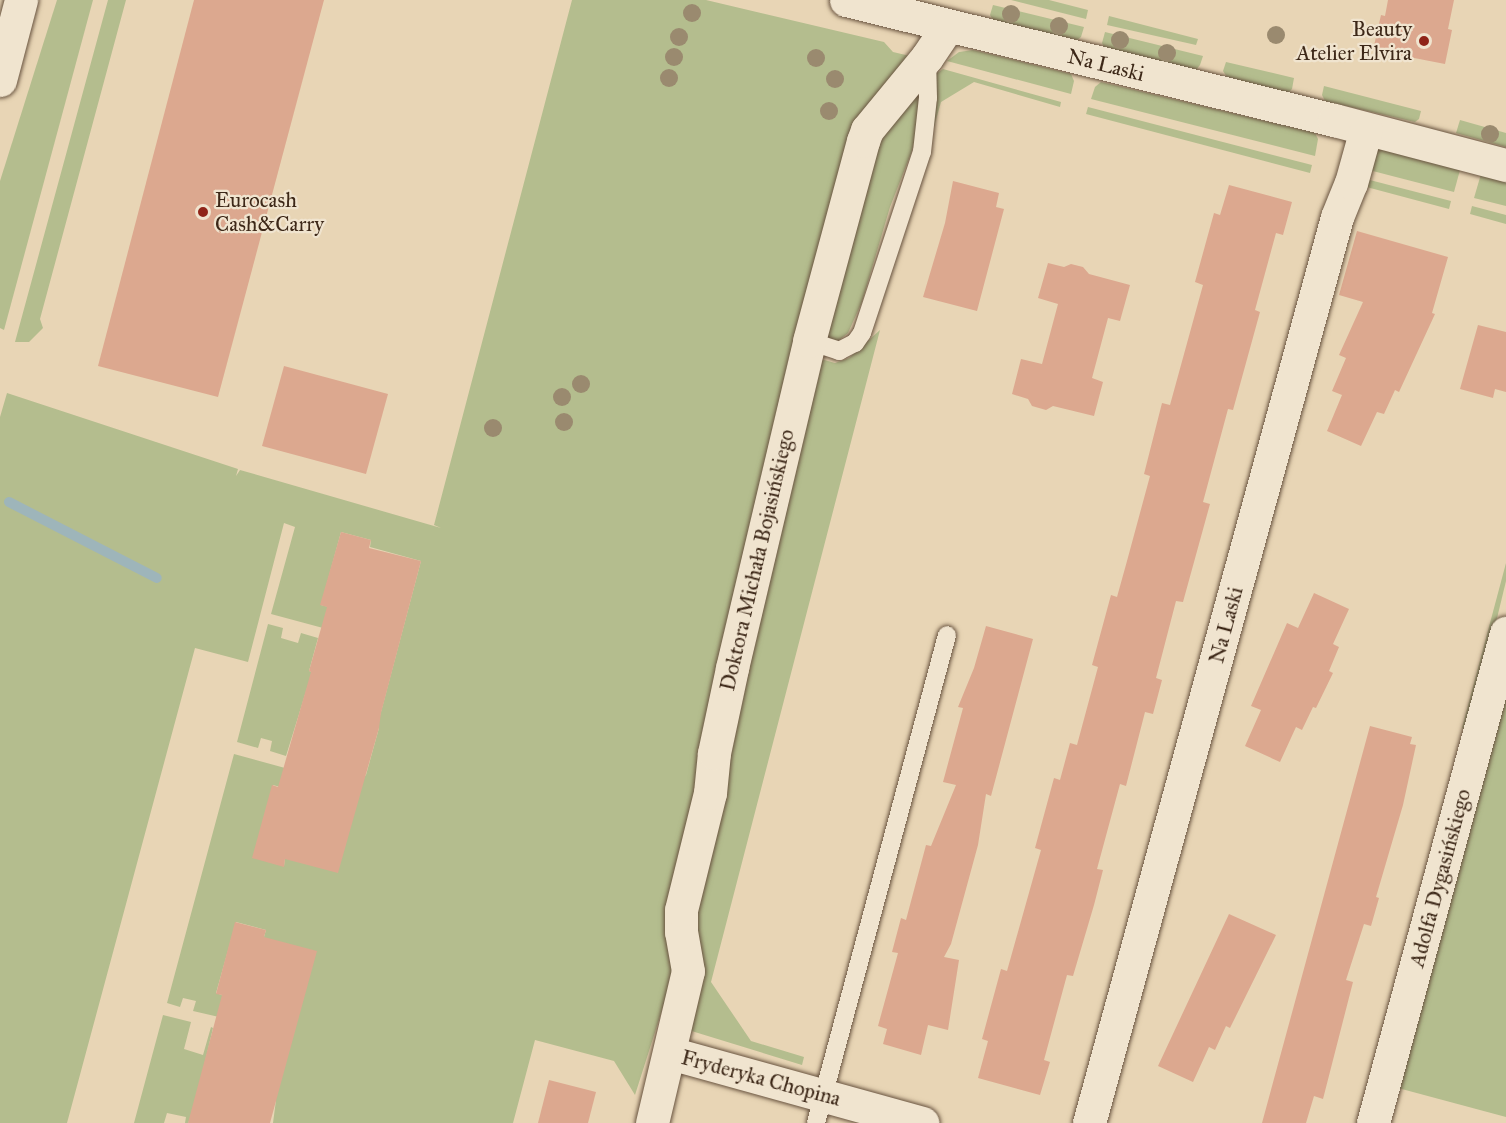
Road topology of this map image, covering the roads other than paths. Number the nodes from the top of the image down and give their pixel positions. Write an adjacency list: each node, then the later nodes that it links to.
1 (21, 0): 5 (street)
2 (846, 0): 3 (street, Na Laski)
3 (948, 26): 4 (street, Doktora Michała Bojasińskiego); 6 (street, Na Laski)
4 (927, 57): 8 (street, Doktora Michała Bojasińskiego); 8 (lane)
5 (0, 80)
6 (1366, 129): 7 (street, Na Laski); 15 (street, Na Laski)
7 (1506, 165)
8 (809, 341): 11 (street, Doktora Michała Bojasińskiego)
9 (1506, 633): 16 (street, Adolfa Dygasińskiego)
10 (947, 635): 12 (lane)
11 (670, 1053): 12 (street, Fryderyka Chopina); 13 (street, Doktora Michała Bojasińskiego)
12 (820, 1109): 14 (street, Fryderyka Chopina)
13 (652, 1123)
14 (922, 1123)
15 (1089, 1123)
16 (1373, 1123)

